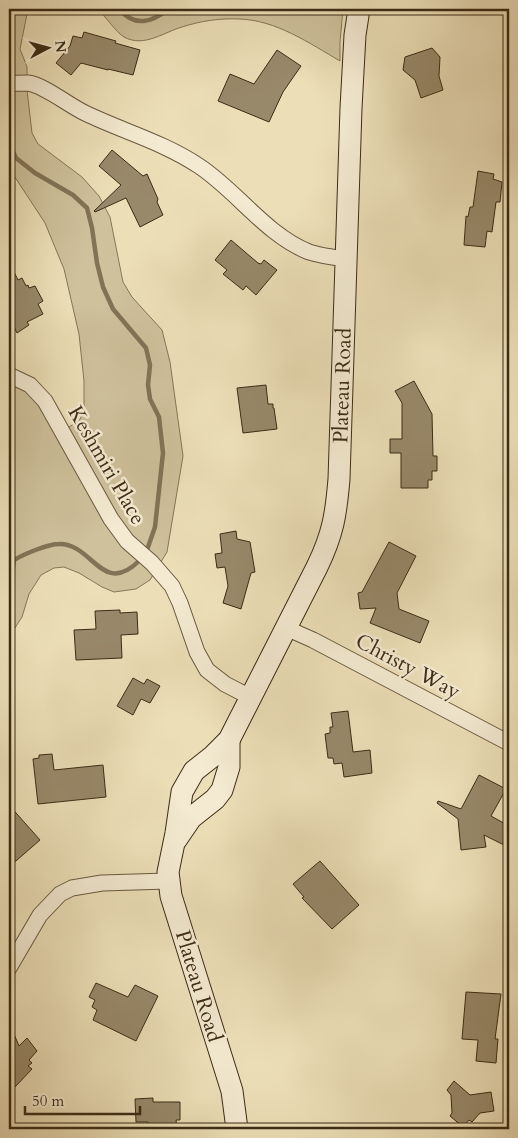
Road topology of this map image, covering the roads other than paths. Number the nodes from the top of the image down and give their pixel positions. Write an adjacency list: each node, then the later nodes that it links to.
1 (359, 9): 3 (street, Plateau Road)
2 (9, 84): 3 (street)
3 (347, 260): 5 (street, Plateau Road)
4 (9, 375): 6 (street, Keshmiri Place)
5 (286, 628): 6 (street, Plateau Road); 8 (street, Christy Way)
6 (250, 697): 7 (street, Plateau Road)
7 (229, 740): 9 (street, Plateau Road); 9 (street, Plateau Road)
8 (509, 743)
9 (175, 842): 10 (street, Plateau Road)
10 (168, 881): 11 (street); 12 (street, Plateau Road)
11 (9, 968)
12 (237, 1129)

